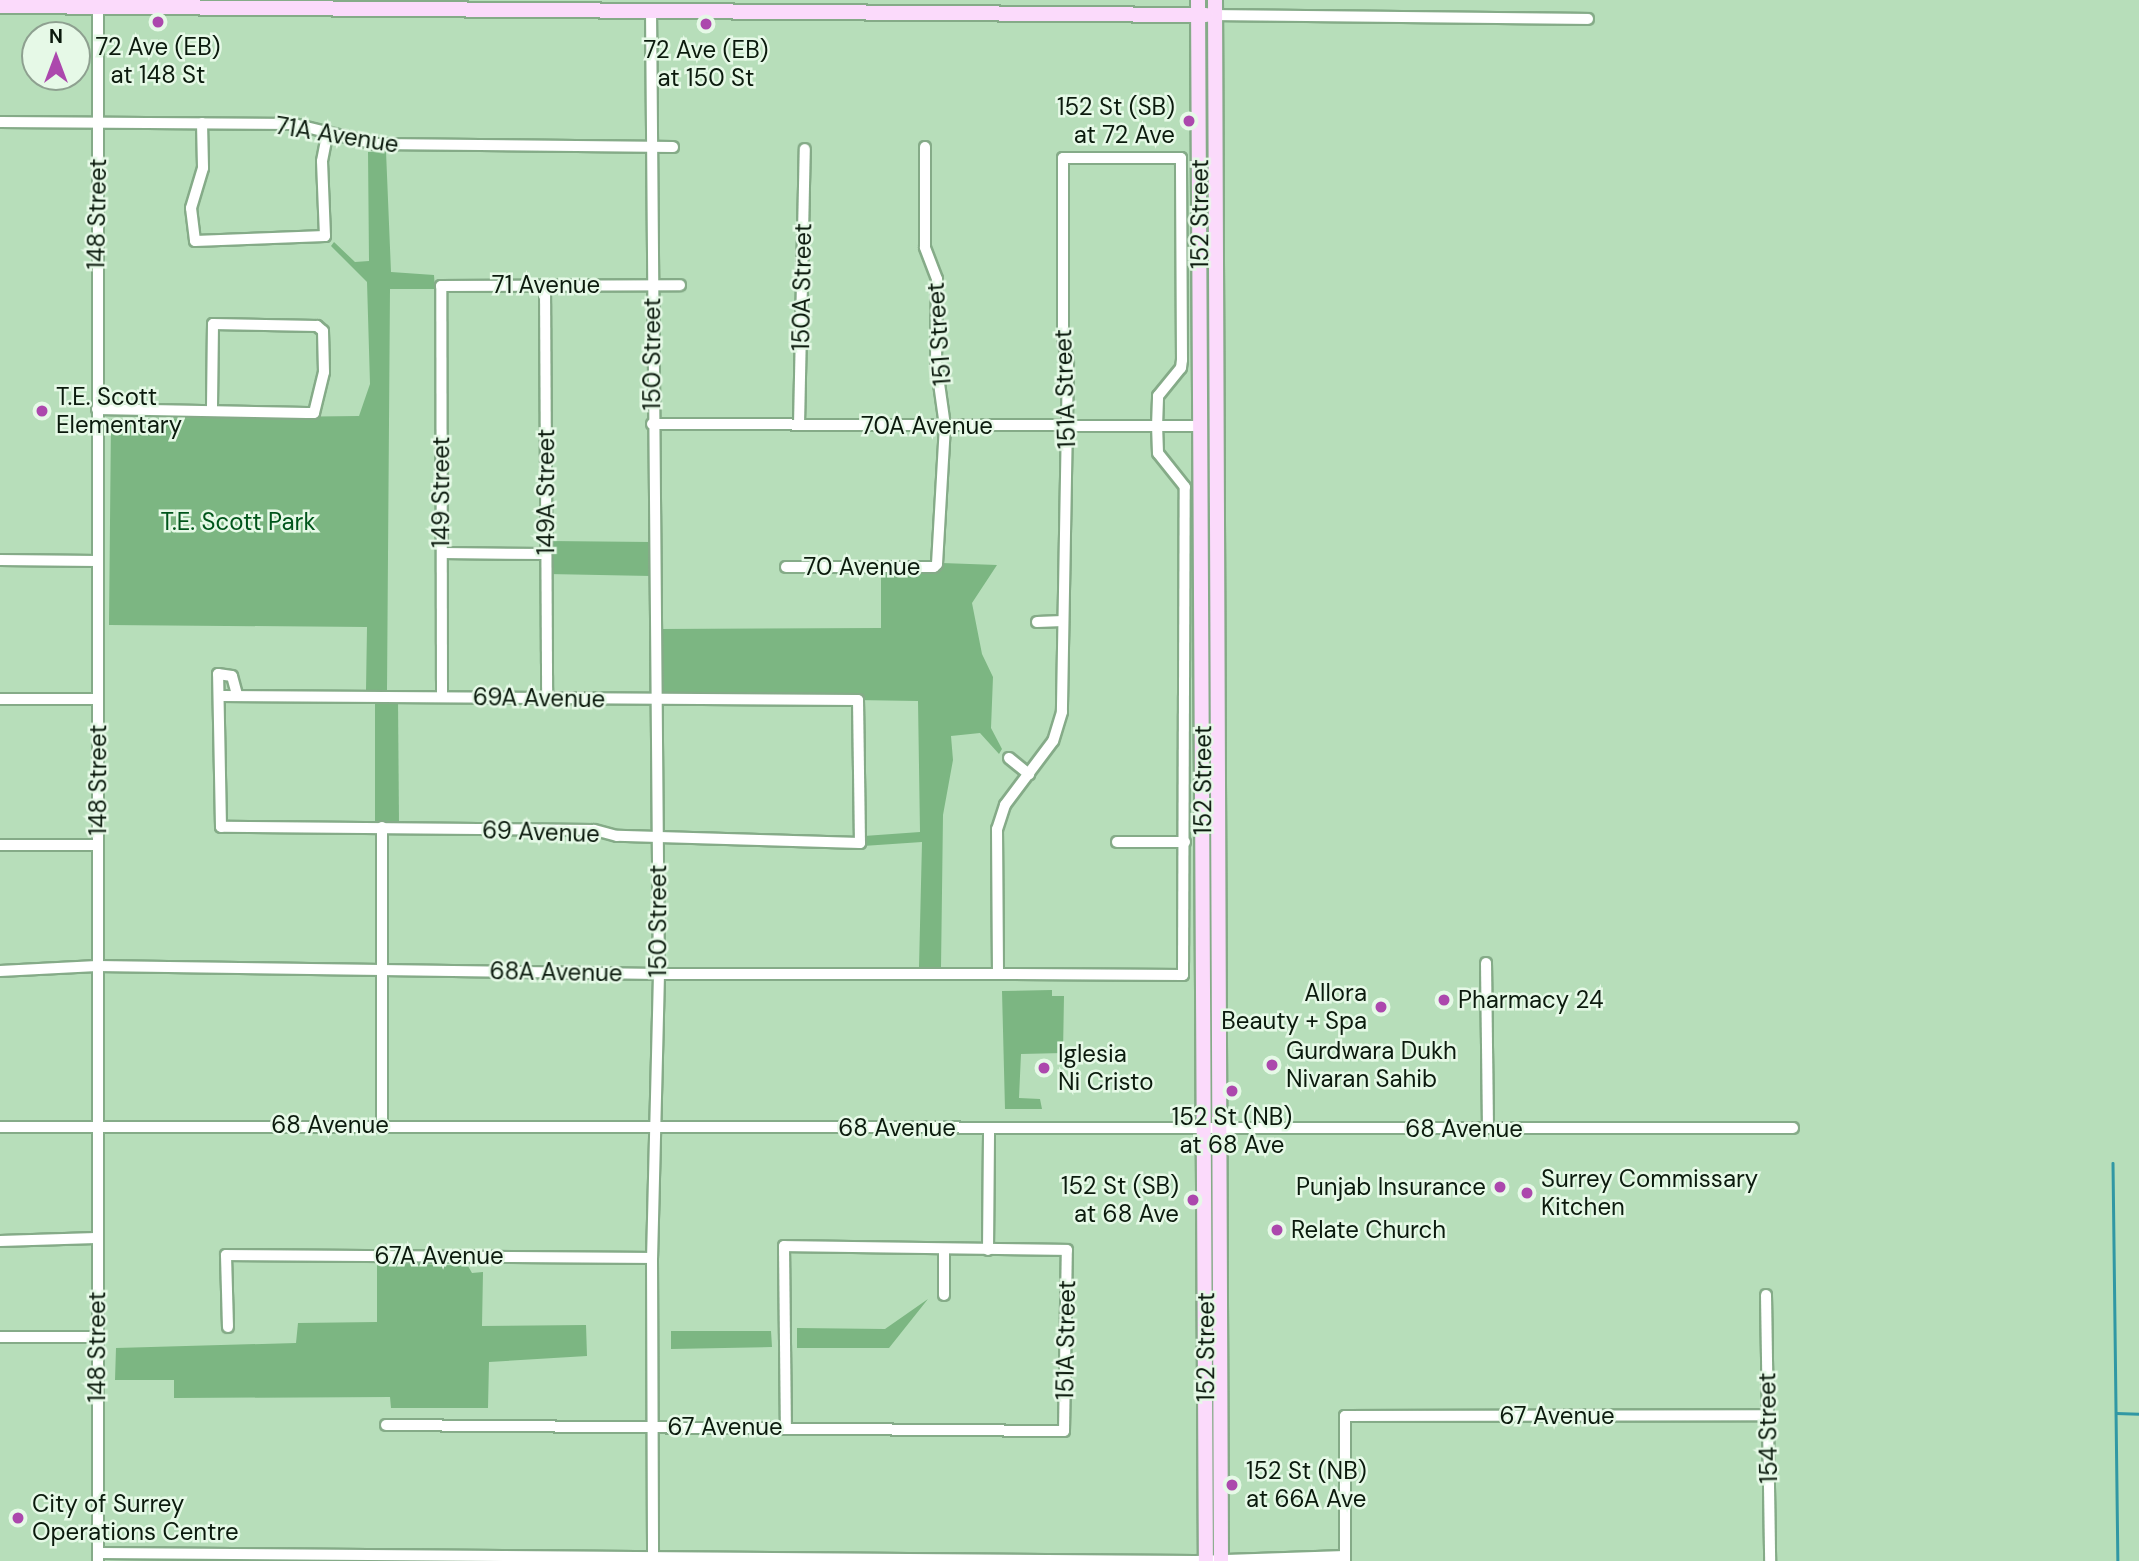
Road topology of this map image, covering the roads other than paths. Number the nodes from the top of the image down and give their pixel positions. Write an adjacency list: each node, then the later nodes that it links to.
1 (1215, 0): 8 (main road, 152 Street)
2 (98, 3): 3 (main road); 5 (main road); 11 (street, 148 Street)
3 (512, 4): 7 (main road)
4 (777, 5): 6 (main road); 7 (main road)
5 (0, 6)
6 (1198, 7): 8 (main road); 28 (main road, 152 Street)
7 (651, 9): 14 (street, 150 Street)
8 (1215, 15): 9 (street); 30 (main road, 152 Street)
9 (1588, 19)
10 (0, 122): 11 (street, 71A Avenue)
11 (98, 122): 12 (street, 71A Avenue); 22 (street, 148 Street)
12 (202, 123): 13 (street, 71A Avenue); 13 (street)
13 (327, 135): 14 (street, 71A Avenue)
14 (651, 147): 15 (street, 71A Avenue); 19 (street, 150 Street)
15 (673, 147)
16 (925, 148): 26 (street, 151 Street)
17 (805, 149): 25 (street, 150A Street)
18 (545, 285): 19 (street, 71 Avenue); 21 (street, 71 Avenue); 32 (street, 149A Street)
19 (652, 285): 20 (street, 150 Street); 24 (street, 150 Street)
20 (680, 285)
21 (441, 286): 31 (street, 149 Street)
22 (97, 409): 23 (street); 34 (street, 148 Street)
23 (212, 411): 23 (street)
24 (652, 424): 25 (street, 70A Avenue); 45 (street, 150 Street)
25 (799, 425): 26 (street, 70A Avenue)
26 (945, 426): 27 (street, 70A Avenue); 35 (street, 151 Street)
27 (1067, 426): 29 (street, 70A Avenue); 29 (street, 151A Street); 37 (street, 151A Street)
28 (1202, 426): 29 (street, 70A Avenue); 30 (main road); 68 (main road, 152 Street)
29 (1157, 427): 51 (street)
30 (1216, 497): 68 (main road, 152 Street)
31 (442, 553): 32 (street); 41 (street, 149 Street)
32 (547, 554): 42 (street, 149A Street)
33 (0, 560): 34 (street)
34 (97, 561): 44 (street, 148 Street)
35 (937, 564): 36 (street, 70 Avenue)
36 (786, 567)
37 (1063, 621): 38 (street); 47 (street, 151A Street)
38 (1037, 622)
39 (237, 695): 40 (street, 69A Avenue); 40 (street); 41 (street, 69A Avenue)
40 (221, 696): 48 (street, 69 Avenue)
41 (442, 697): 42 (street, 69A Avenue)
42 (547, 698): 45 (street, 69A Avenue)
43 (0, 699): 44 (street)
44 (98, 699): 54 (street, 148 Street)
45 (655, 699): 49 (street, 150 Street); 52 (street, 69A Avenue)
46 (1009, 758): 47 (street)
47 (1029, 774): 60 (street, 151A Street)
48 (382, 827): 49 (street, 69 Avenue); 57 (street)
49 (658, 837): 52 (street, 69 Avenue); 59 (street, 150 Street)
50 (1117, 842): 51 (street)
51 (1185, 842): 60 (street, 68A Avenue)
52 (860, 843)
53 (0, 845): 54 (street)
54 (98, 845): 56 (street, 148 Street)
55 (1486, 963): 66 (street)
56 (97, 966): 57 (street, 68A Avenue); 58 (street, 68A Avenue); 61 (street, 148 Street)
57 (382, 970): 59 (street, 68A Avenue); 62 (street)
58 (0, 971)
59 (659, 974): 60 (street, 68A Avenue); 64 (street, 150 Street)
60 (998, 974)
61 (96, 1124): 62 (street, 68 Avenue); 63 (street, 68 Avenue); 69 (street, 148 Street)
62 (382, 1125): 64 (street, 68 Avenue)
63 (0, 1127)
64 (655, 1127): 65 (street, 68 Avenue); 73 (street, 150 Street)
65 (989, 1128): 68 (street, 68 Avenue); 71 (street)
66 (1488, 1128): 67 (street, 68 Avenue); 68 (street, 68 Avenue)
67 (1794, 1128)
68 (1213, 1129): 89 (main road, 152 Street); 90 (main road, 152 Street)
69 (96, 1238): 70 (street); 77 (street, 148 Street)
70 (0, 1241)
71 (988, 1250): 72 (street); 83 (street, 151A Street)
72 (944, 1251): 74 (street); 81 (street)
73 (652, 1258): 76 (street, 67A Avenue); 82 (street, 150 Street)
74 (944, 1295)
75 (1766, 1295): 79 (street, 154 Street)
76 (228, 1327)
77 (96, 1337): 78 (street); 84 (street, 148 Street)
78 (0, 1338)
79 (1768, 1415): 88 (street, 67 Avenue); 92 (street, 154 Street)
80 (386, 1425): 82 (street, 67 Avenue)
81 (786, 1426): 82 (street, 67 Avenue); 83 (street, 67 Avenue)
82 (654, 1427): 85 (street, 150 Street)
83 (1064, 1431)
84 (98, 1557): 86 (street)
85 (653, 1557): 87 (street); 89 (street)
86 (267, 1558): 87 (street)
87 (288, 1558)
88 (1345, 1558): 91 (street)
89 (1206, 1561): 90 (street)
90 (1221, 1561): 91 (street)
91 (1229, 1561)
92 (1770, 1561)

